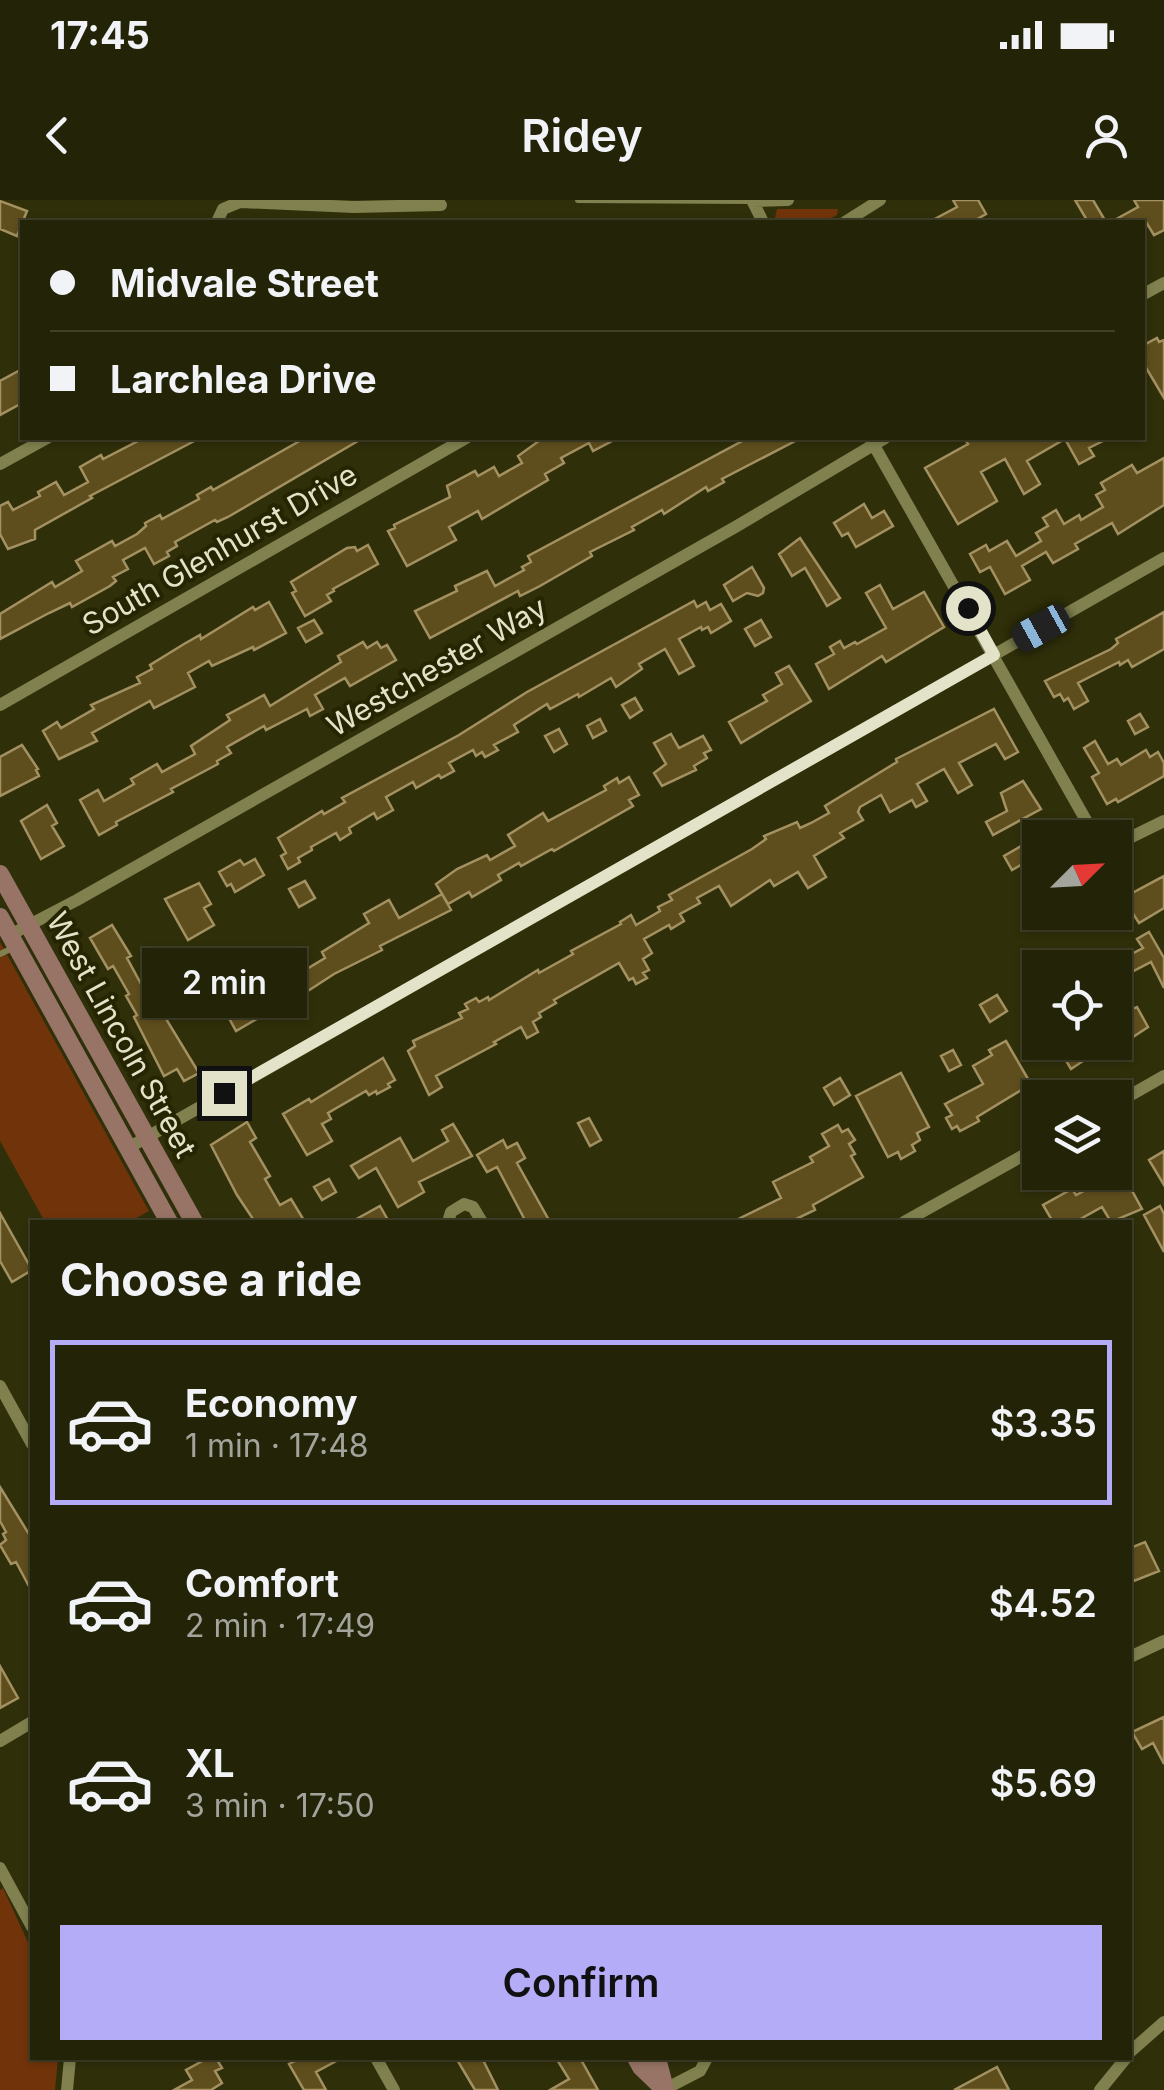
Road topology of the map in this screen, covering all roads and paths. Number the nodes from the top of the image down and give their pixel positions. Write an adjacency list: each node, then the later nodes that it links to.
1 (578, 200): 4 (lane)
2 (788, 200): 4 (street)
3 (880, 200): 7 (street)
4 (752, 201)
5 (441, 205): 6 (street)
6 (218, 220)
7 (848, 220)
8 (44, 440): 11 (street)
9 (463, 440): 14 (street, South Glenhurst Drive)
10 (876, 440): 13 (street); 20 (street, Westchester Way)
11 (0, 464)
12 (1164, 558): 13 (street)
13 (994, 655): 15 (street); 24 (street)
14 (0, 705)
15 (1086, 820)
16 (1164, 821): 17 (street)
17 (1132, 837)
18 (0, 874): 20 (street, West Lincoln Street)
19 (0, 917): 21 (street, West Lincoln Street)
20 (28, 925): 21 (street, Westchester Way); 24 (street, West Lincoln Street)
21 (9, 945): 25 (street, West Lincoln Street)
22 (1164, 1076): 23 (street)
23 (1132, 1094)
24 (146, 1137): 25 (street); 28 (street, West Lincoln Street)
25 (128, 1148): 27 (street, West Lincoln Street)
26 (1022, 1156): 31 (street)
27 (169, 1220)
28 (193, 1220)
29 (449, 1220): 30 (street)
30 (481, 1220)
31 (908, 1220)
32 (0, 1386): 33 (street)
33 (30, 1440)
34 (1164, 1641): 35 (street)
35 (1132, 1656)
36 (30, 1723): 37 (street)
37 (0, 1740)
38 (0, 1868): 39 (street)
39 (30, 1923)
40 (1164, 2022): 41 (street)
41 (1132, 2051)
42 (70, 2060): 48 (street)
43 (377, 2060): 49 (street)
44 (637, 2060): 50 (street)
45 (658, 2060): 50 (street)
46 (706, 2060): 50 (street)
47 (1124, 2060): 51 (street)
48 (68, 2090)
49 (394, 2090)
50 (665, 2090)
51 (1100, 2090)

